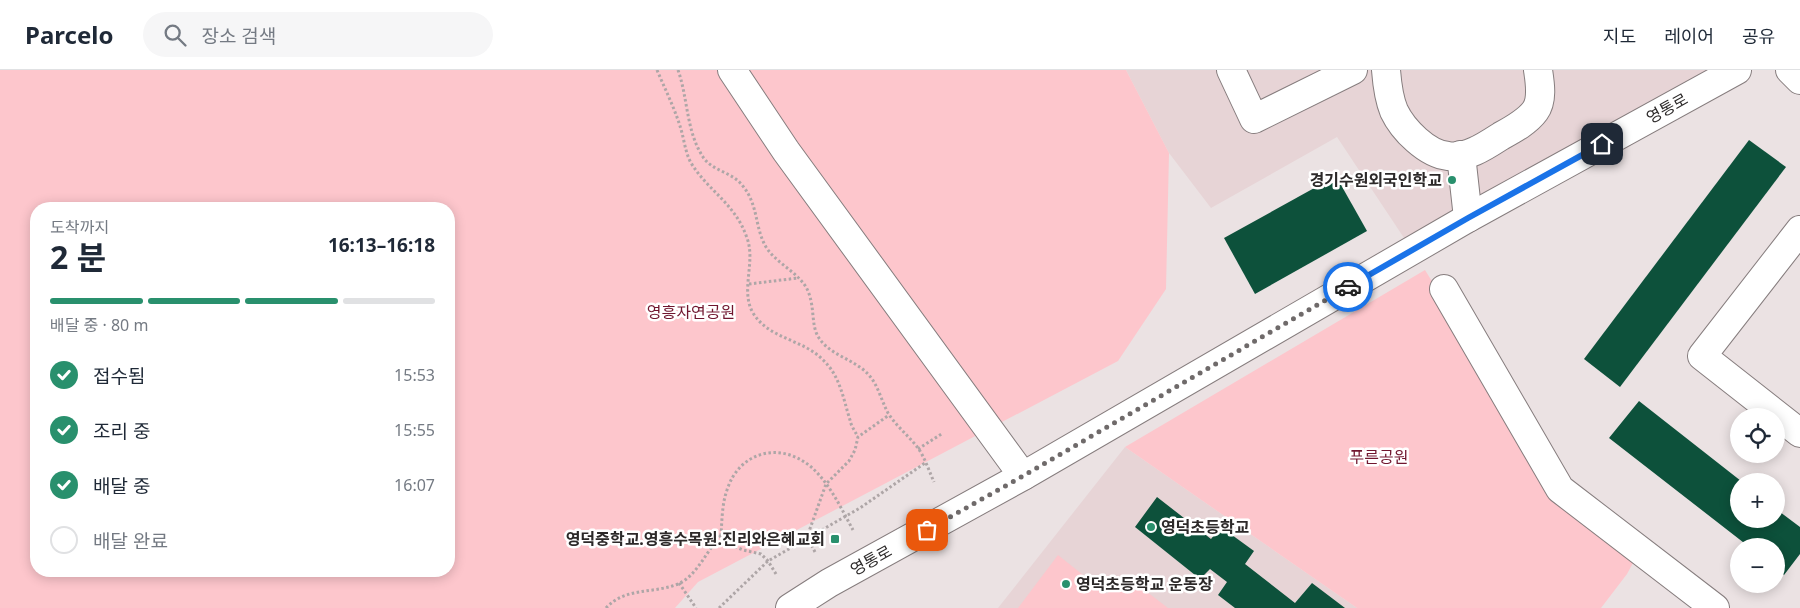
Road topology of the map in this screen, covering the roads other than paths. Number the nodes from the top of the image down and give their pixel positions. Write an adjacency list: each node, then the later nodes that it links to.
1 (732, 70): 14 (street)
2 (1231, 70): 3 (street)
3 (1354, 70)
4 (1386, 70): 9 (street)
5 (1538, 70): 9 (street)
6 (1736, 70): 10 (street, 영통로)
7 (1790, 70): 8 (street)
8 (1800, 80)
9 (1461, 155): 10 (street)
10 (1468, 218): 14 (street, 영통로)
11 (1800, 230): 13 (street)
12 (1444, 289): 16 (street)
13 (1800, 433)
14 (1023, 476): 15 (street, 영통로)
15 (790, 608)
16 (1715, 608)

